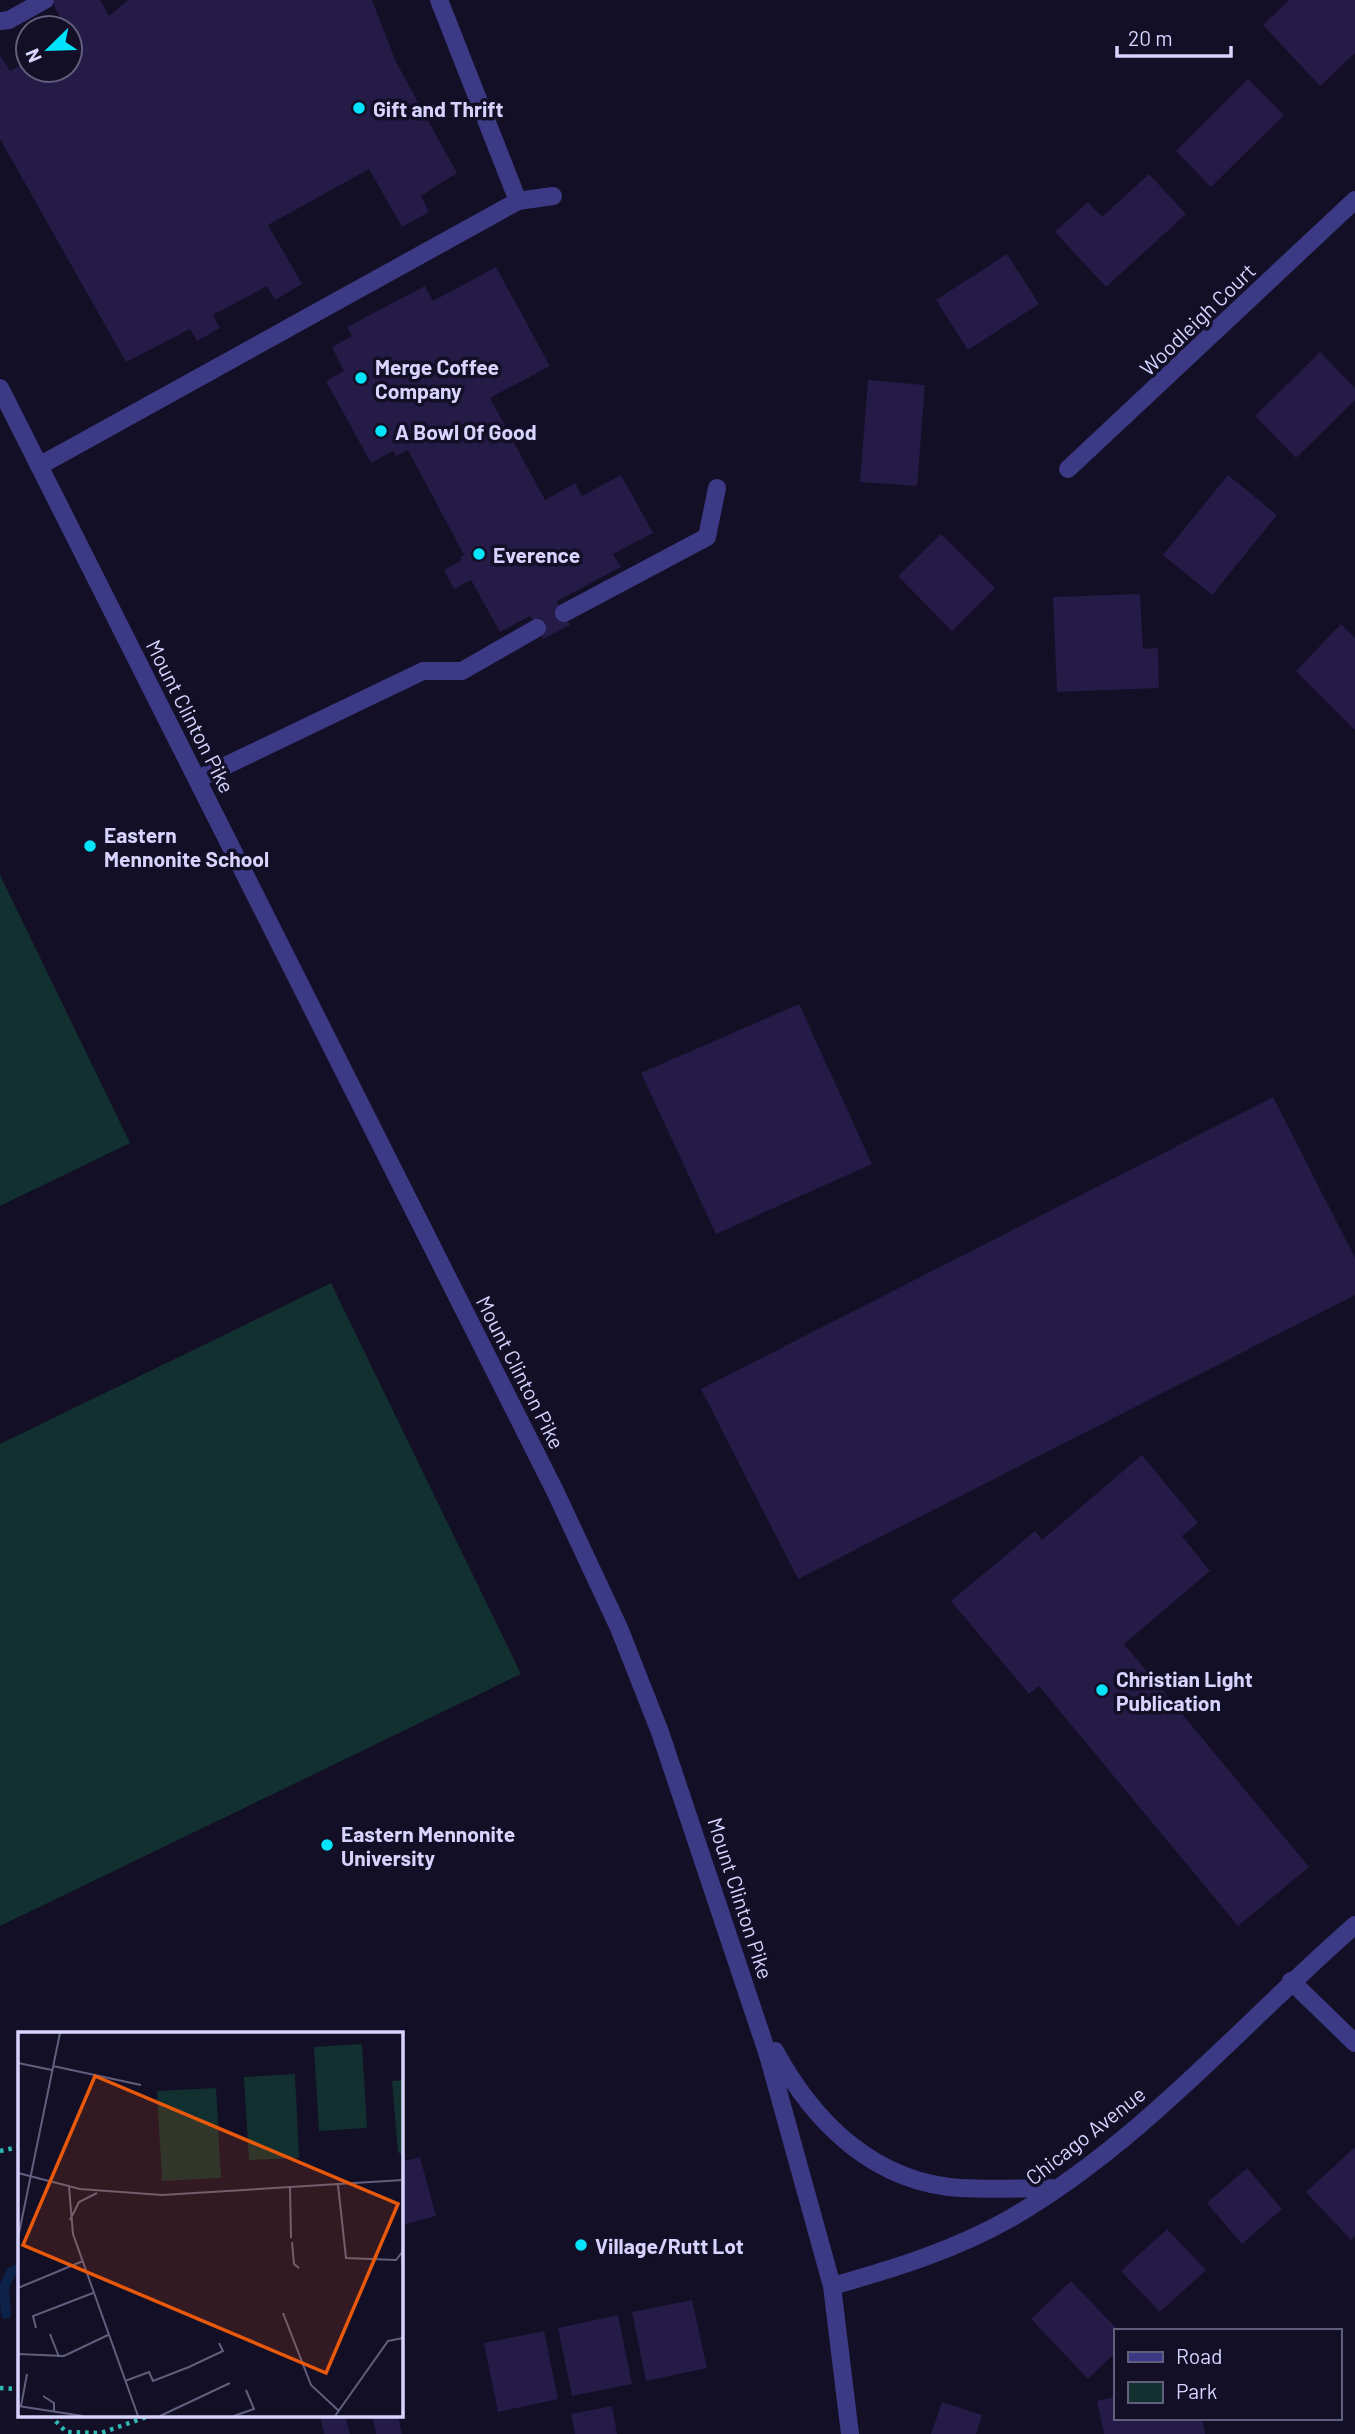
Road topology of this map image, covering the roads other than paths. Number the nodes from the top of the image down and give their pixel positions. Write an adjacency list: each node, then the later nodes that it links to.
1 (45, 0): 3 (street)
2 (439, 0): 6 (street)
3 (0, 21)
4 (553, 196): 6 (street)
5 (1355, 200): 9 (street, Woodleigh Court)
6 (518, 201): 8 (street)
7 (0, 388): 8 (street, Mount Clinton Pike)
8 (39, 466): 13 (street, Mount Clinton Pike)
9 (1068, 469)
10 (717, 488): 11 (street)
11 (564, 613)
12 (537, 628): 13 (street)
13 (198, 779): 16 (street, Mount Clinton Pike)
14 (1355, 1925): 15 (street, Chicago Avenue)
15 (1291, 1981): 17 (street); 18 (street, Chicago Avenue)
16 (755, 2015): 18 (street); 19 (street, Mount Clinton Pike)
17 (1355, 2043)
18 (1058, 2188): 19 (street, Chicago Avenue)
19 (832, 2286): 20 (street, Mount Clinton Pike)
20 (850, 2434)

